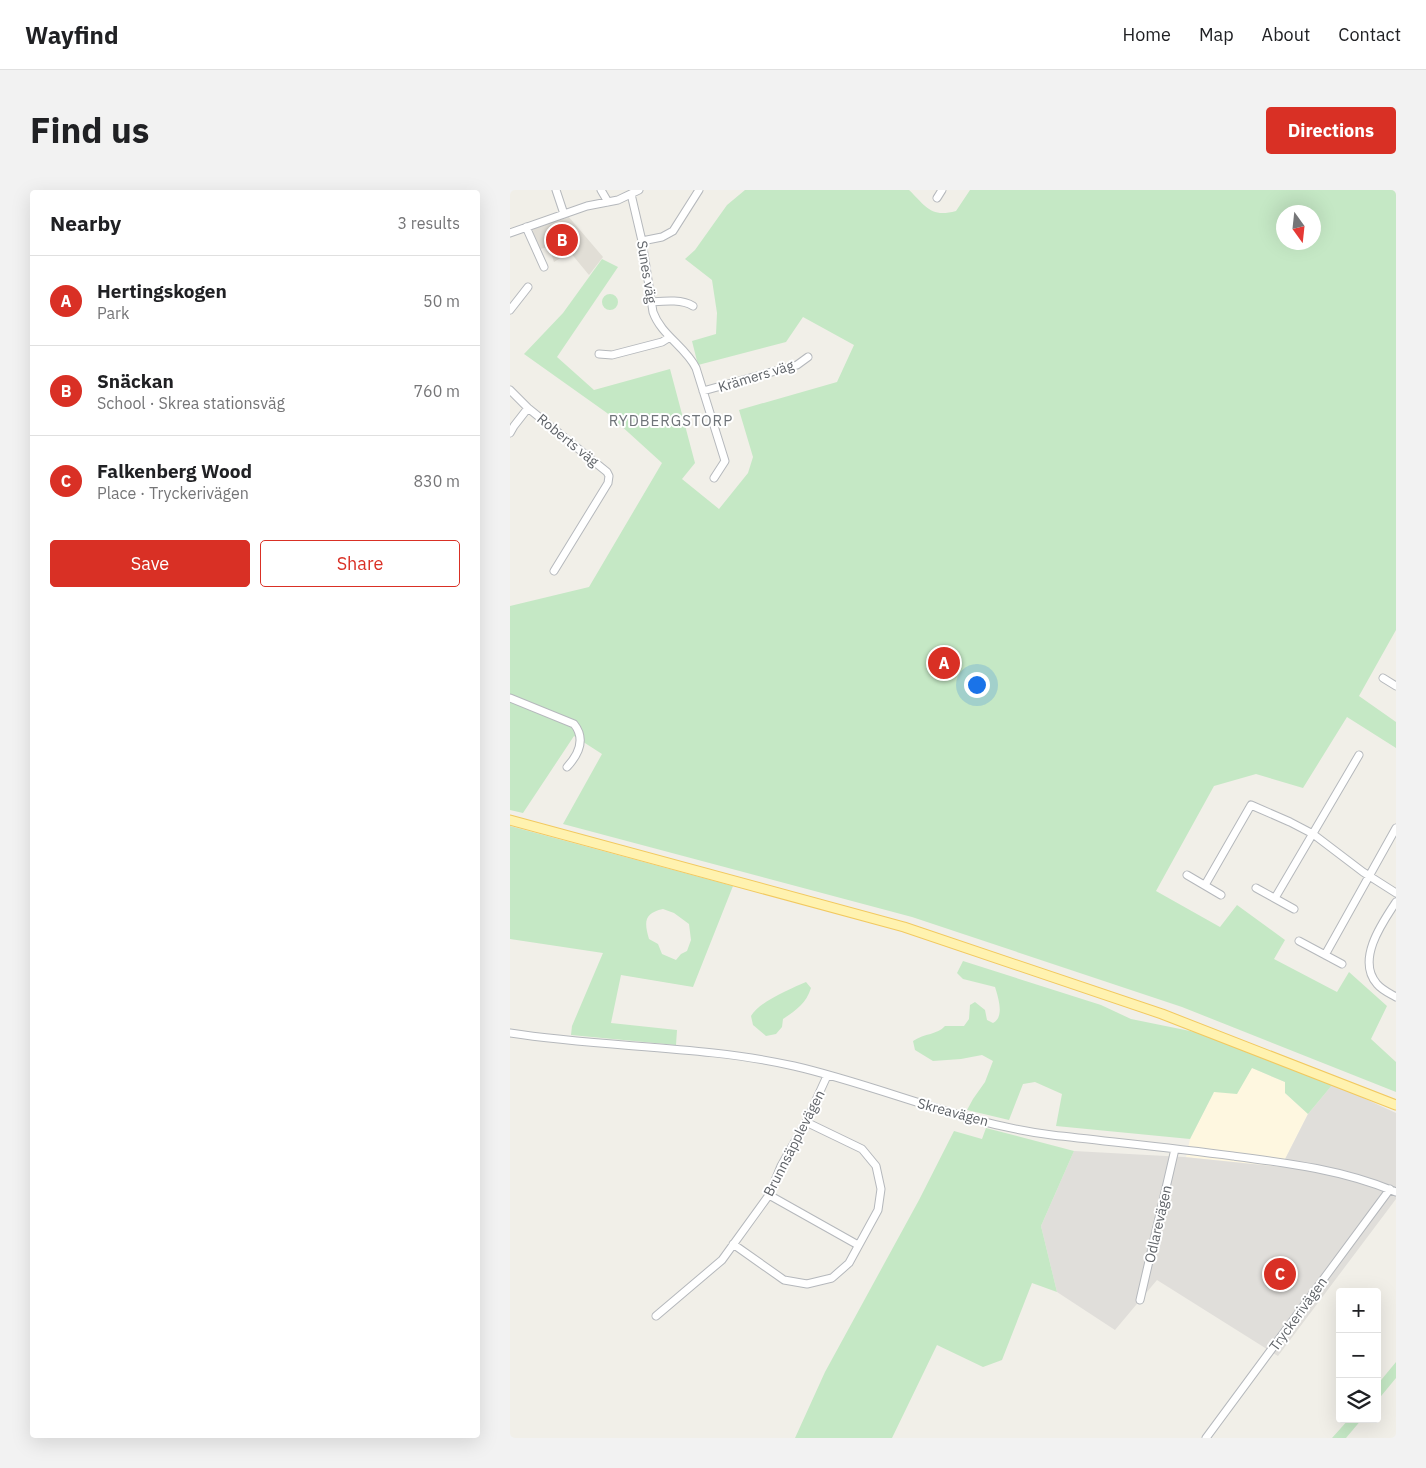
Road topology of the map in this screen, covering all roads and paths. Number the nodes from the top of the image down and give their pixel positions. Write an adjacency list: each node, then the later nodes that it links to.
1 (556, 190): 9 (street)
2 (601, 190): 8 (street)
3 (639, 190): 6 (street)
4 (699, 190): 12 (street)
5 (942, 190): 7 (street)
6 (631, 194): 8 (street); 12 (street, Sunes väg)
7 (937, 198)
8 (608, 202): 9 (street)
9 (564, 214): 10 (street)
10 (526, 227): 11 (street); 13 (street)
11 (510, 233)
12 (642, 241): 15 (street, Sunes väg)
13 (544, 267)
14 (528, 287): 17 (street)
15 (651, 302): 16 (street); 18 (street, Sunes väg)
16 (693, 306)
17 (510, 310)
18 (670, 337): 19 (street); 22 (street, Sunes väg)
19 (599, 354)
20 (808, 358): 22 (street, Krämers väg)
21 (510, 390): 23 (street, Roberts väg)
22 (703, 392): 25 (street, Sunes väg)
23 (528, 408): 24 (street); 26 (street, Roberts väg)
24 (510, 433)
25 (714, 478)
26 (554, 571)
27 (1382, 678): 28 (street)
28 (1396, 686)
29 (510, 698): 31 (street)
30 (1359, 755): 34 (street)
31 (567, 768)
32 (510, 820): 51 (main road)
33 (1396, 828): 36 (street)
34 (1313, 834): 36 (street); 37 (street); 41 (street)
35 (1187, 875): 37 (street)
36 (1370, 876): 39 (street); 46 (street)
37 (1205, 885): 40 (street)
38 (1256, 888): 41 (street)
39 (1396, 893)
40 (1221, 895)
41 (1275, 898): 43 (street)
42 (1396, 902): 44 (street)
43 (1294, 909)
44 (1393, 913): 48 (street)
45 (1298, 941): 46 (street)
46 (1325, 955): 47 (street)
47 (1342, 964)
48 (1396, 997)
49 (510, 1033): 50 (street, Skreavägen)
50 (827, 1076): 52 (street, Brunnsäpplevägen); 53 (street, Skreavägen)
51 (1396, 1104)
52 (806, 1122): 55 (street, Brunnsäpplevägen); 57 (street)
53 (1176, 1149): 54 (street, Skreavägen); 58 (street, Odlarevägen)
54 (1393, 1191): 60 (street, Tryckerivägen)
55 (769, 1196): 56 (street, Brunnsäpplevägen); 57 (street)
56 (733, 1244): 57 (street); 59 (street, Brunnsäpplevägen)
57 (858, 1245)
58 (1140, 1300)
59 (656, 1316)
60 (1206, 1438)

